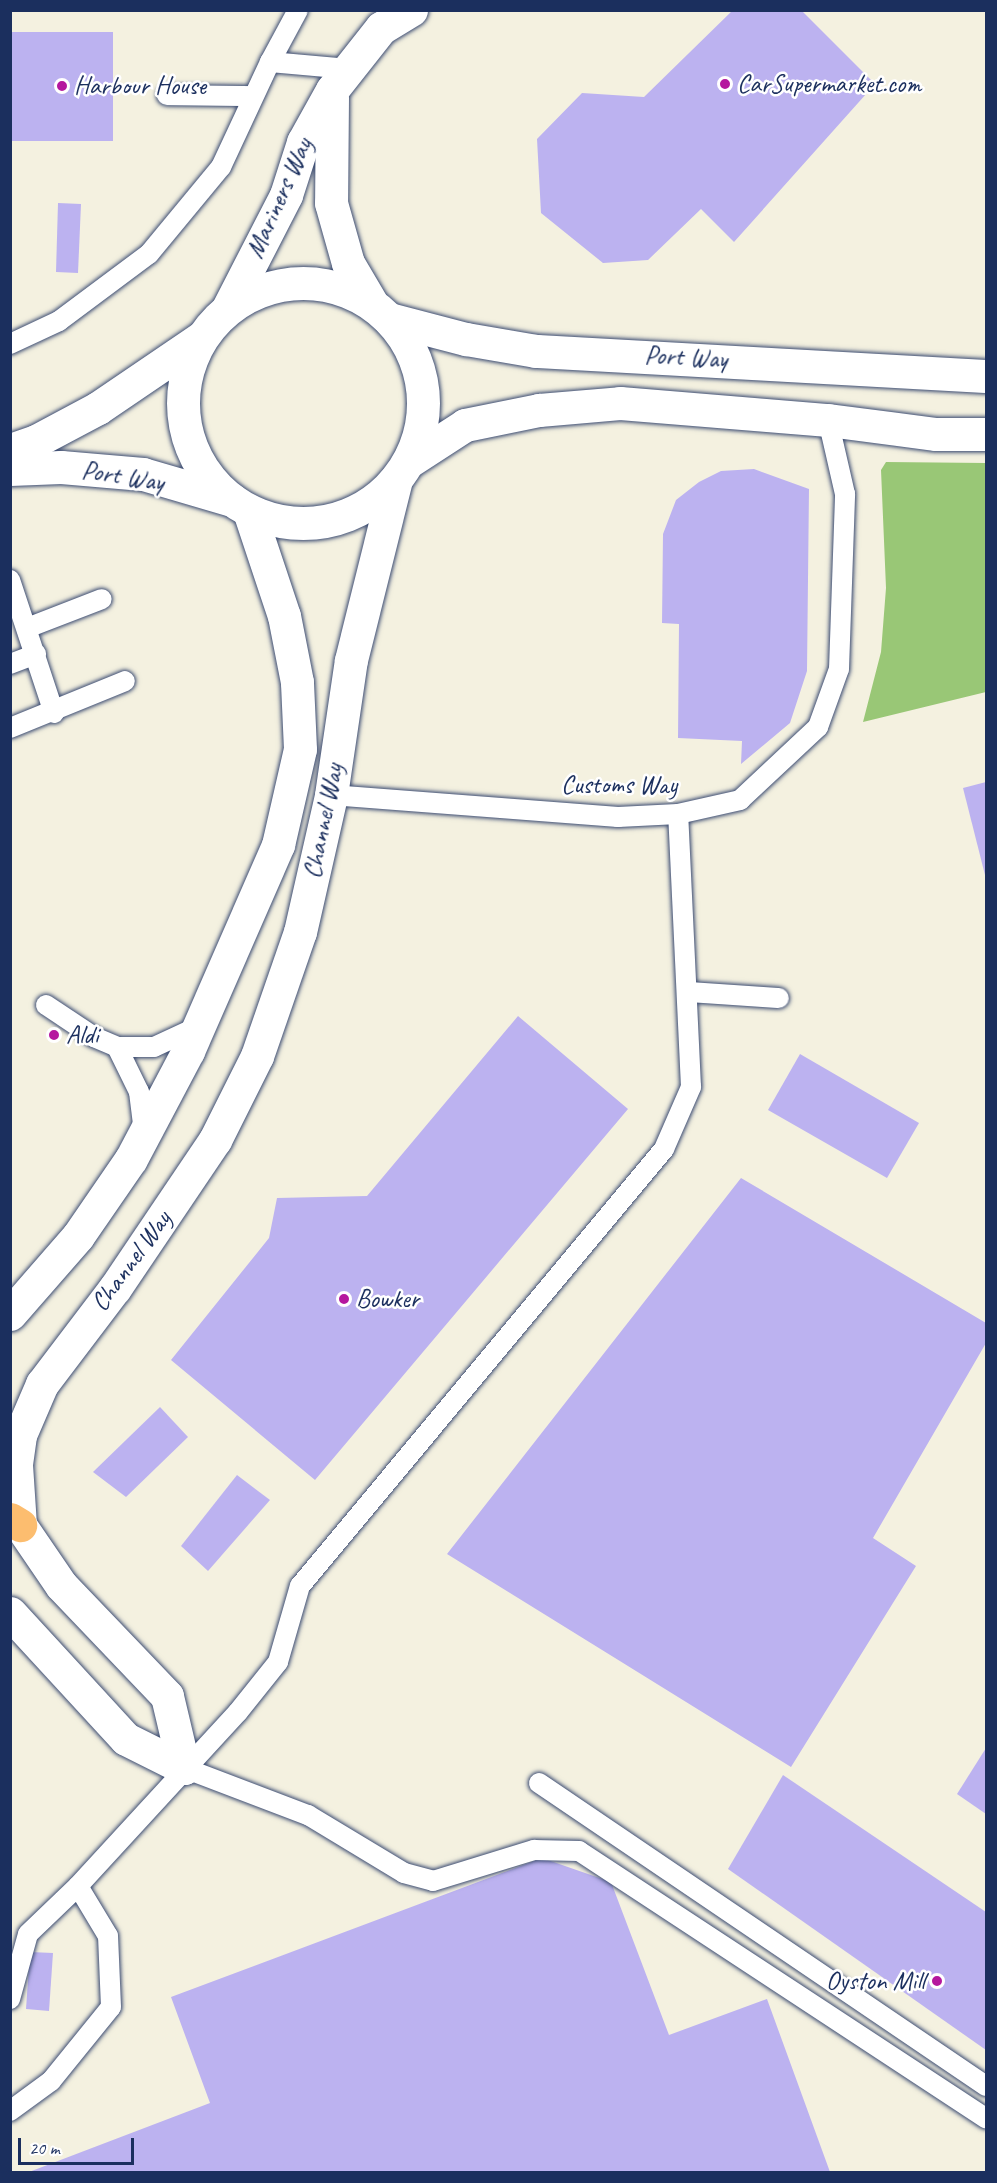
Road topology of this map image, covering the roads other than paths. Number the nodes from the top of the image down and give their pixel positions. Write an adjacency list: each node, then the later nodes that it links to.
1 (298, 10): 3 (lane)
2 (411, 10): 4 (street, Mariners Way)
3 (270, 62): 4 (lane); 6 (lane)
4 (341, 80): 7 (street, Mariners Way); 8 (street, Mariners Way)
5 (167, 95): 6 (lane)
6 (253, 96): 10 (lane)
7 (228, 308): 8 (street, Port Way); 9 (street)
8 (380, 310): 11 (street, Port Way); 16 (street, Mariners Way)
9 (201, 338): 14 (street, Port Way); 17 (street)
10 (10, 344)
11 (987, 376)
12 (828, 420): 13 (street, Port Way); 16 (street, Port Way); 27 (lane, Customs Way)
13 (987, 434)
14 (10, 450)
15 (10, 469): 17 (street, Port Way)
16 (402, 471): 17 (street, Port Way); 26 (street, Channel Way)
17 (241, 506): 31 (street, Channel Way)
18 (11, 586): 20 (lane)
19 (102, 599): 20 (lane)
20 (27, 628): 21 (lane)
21 (36, 654): 22 (lane); 24 (lane)
22 (10, 664)
23 (125, 681): 24 (lane)
24 (54, 713): 25 (lane)
25 (10, 728)
26 (331, 795): 27 (lane, Customs Way); 35 (street, Channel Way)
27 (678, 814): 28 (lane)
28 (688, 992): 29 (lane); 37 (lane)
29 (779, 998)
30 (46, 1005): 32 (lane)
31 (197, 1027): 32 (lane); 33 (street, Channel Way)
32 (117, 1047): 33 (lane)
33 (145, 1134): 34 (street, Channel Way)
34 (10, 1314)
35 (15, 1522): 37 (street, Channel Way)
36 (10, 1613): 37 (street)
37 (184, 1768): 39 (lane); 43 (lane)
38 (539, 1783): 41 (lane)
39 (78, 1886): 40 (lane); 42 (lane)
40 (10, 2000)
41 (987, 2086)
42 (10, 2111)
43 (987, 2118)

